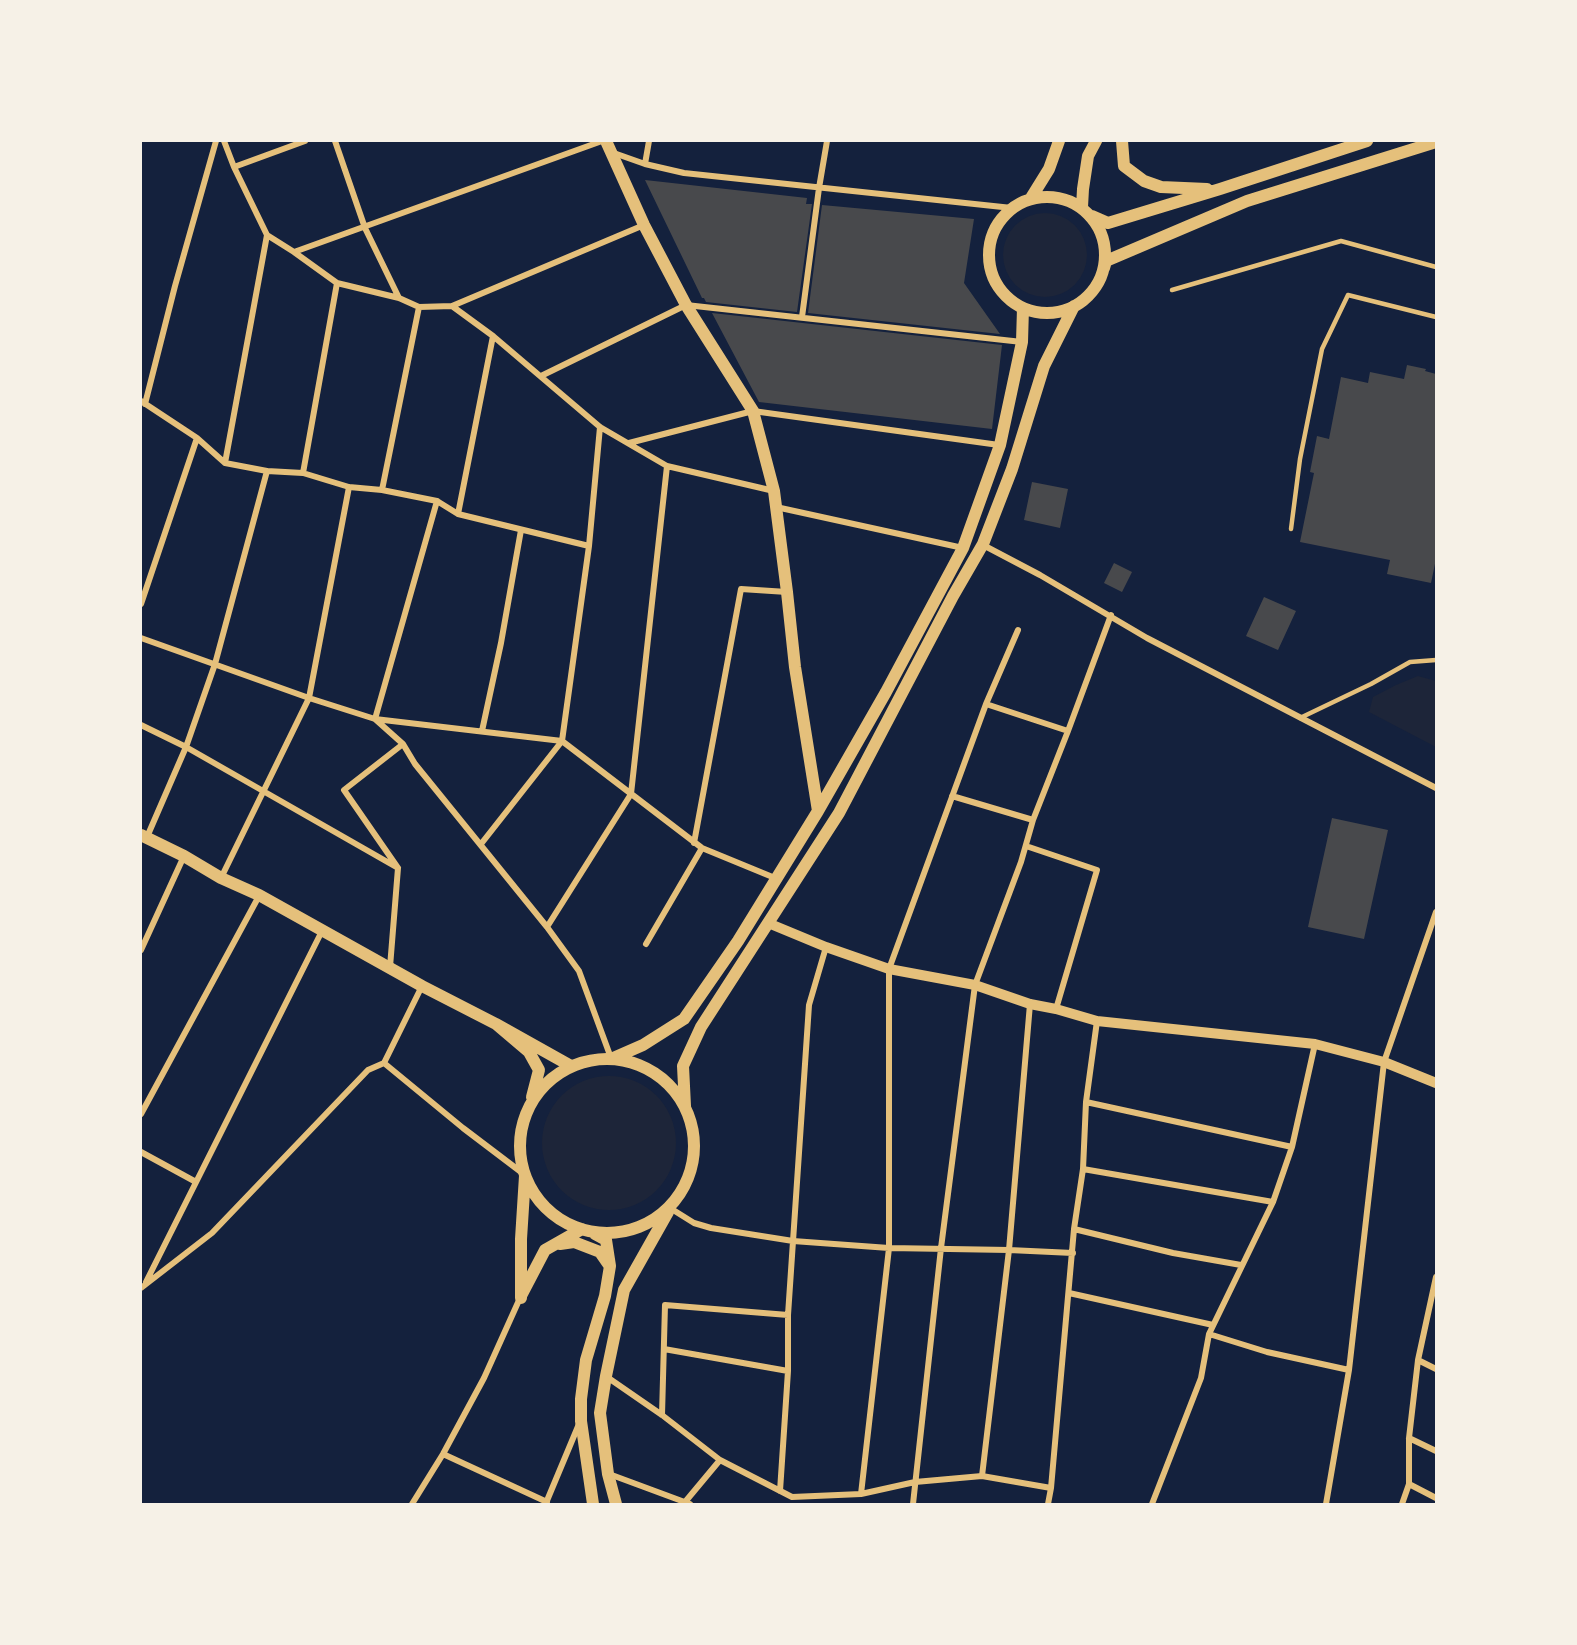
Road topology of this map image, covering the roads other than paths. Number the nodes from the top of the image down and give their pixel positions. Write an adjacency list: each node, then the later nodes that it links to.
1 (216, 141): 39 (street)
2 (224, 141): 14 (street)
3 (305, 141): 14 (street)
4 (335, 141): 21 (street)
5 (649, 141): 13 (street)
6 (827, 141): 15 (street)
7 (1059, 141): 17 (main road)
8 (1096, 141): 19 (main road)
9 (1122, 141): 16 (main road)
10 (1367, 141): 16 (main road)
11 (1436, 142): 25 (main road)
12 (606, 144): 13 (street); 20 (main road); 21 (street)
13 (645, 164): 15 (street)
14 (234, 167): 22 (street)
15 (819, 188): 18 (street); 34 (street)
16 (1220, 189): 19 (main road)
17 (1031, 198): 18 (main road); 19 (main road)
18 (1012, 208): 33 (main road)
19 (1086, 211): 25 (main road)
20 (644, 225): 29 (main road); 30 (street)
21 (365, 228): 23 (street); 28 (street)
22 (267, 235): 23 (street); 45 (street)
23 (294, 252): 26 (street)
24 (1436, 267): 27 (lane)
25 (1104, 268): 31 (main road)
26 (337, 283): 28 (street); 48 (street)
27 (1172, 290)
28 (399, 298): 32 (street)
29 (686, 305): 34 (street); 38 (street); 40 (main road)
30 (452, 306): 32 (street); 36 (street)
31 (1074, 306): 33 (main road); 57 (main road)
32 (418, 307): 50 (street)
33 (1023, 308): 37 (main road)
34 (802, 317): 37 (street)
35 (1436, 317): 55 (lane)
36 (493, 336): 38 (street); 54 (street)
37 (1022, 342): 44 (main road)
38 (541, 376): 41 (street)
39 (143, 402): 42 (street)
40 (753, 411): 43 (street); 44 (street); 51 (main road)
41 (600, 427): 43 (street); 58 (street)
42 (197, 438): 45 (street); 61 (street)
43 (628, 443): 46 (street)
44 (1000, 445): 59 (main road)
45 (225, 463): 47 (street)
46 (667, 465): 51 (street); 79 (street)
47 (267, 471): 48 (street); 66 (street)
48 (303, 473): 49 (street)
49 (348, 487): 50 (street); 67 (street)
50 (382, 490): 52 (street)
51 (774, 491): 53 (main road)
52 (437, 501): 54 (street); 70 (street)
53 (776, 507): 59 (street); 60 (main road)
54 (458, 514): 56 (street)
55 (1291, 529)
56 (521, 530): 58 (street); 72 (street)
57 (982, 544): 62 (street); 94 (main road)
58 (589, 546): 74 (street)
59 (963, 548): 81 (main road)
60 (787, 592): 81 (main road); 84 (street)
61 (141, 604)
62 (1110, 615): 69 (street); 73 (street)
63 (1018, 630): 68 (street)
64 (141, 638): 66 (street)
65 (1436, 660): 69 (lane)
66 (215, 664): 67 (street); 76 (street)
67 (309, 698): 70 (street); 78 (street)
68 (986, 704): 73 (street); 80 (street)
69 (1300, 718): 77 (street)
70 (375, 719): 72 (street); 75 (street)
71 (141, 725): 76 (street)
72 (482, 731): 74 (street)
73 (1068, 731): 82 (street)
74 (562, 741): 79 (street); 85 (street)
75 (403, 744): 85 (street); 89 (street)
76 (186, 747): 78 (street); 83 (street)
77 (1436, 788)
78 (263, 791): 89 (street); 90 (street)
79 (631, 794): 84 (street); 95 (street)
80 (952, 796): 82 (street); 101 (street)
81 (818, 811): 91 (main road)
82 (1033, 820): 86 (street)
83 (144, 837): 88 (main road)
84 (694, 843): 87 (street)
85 (481, 844): 95 (street)
86 (1026, 846): 102 (street); 105 (street)
87 (702, 848): 91 (street); 97 (street)
88 (184, 856): 90 (main road); 99 (street)
89 (398, 868): 100 (street)
90 (221, 878): 92 (main road)
91 (776, 878): 109 (main road)
92 (259, 895): 96 (main road); 117 (street)
93 (1436, 912): 110 (street)
94 (768, 923): 98 (street); 115 (main road)
95 (547, 927): 109 (street)
96 (322, 931): 100 (main road); 122 (street)
97 (646, 944)
98 (826, 947): 101 (street); 127 (street)
99 (141, 950)
100 (390, 967): 103 (main road)
101 (889, 969): 102 (street); 128 (street)
102 (975, 985): 104 (street); 129 (street)
103 (422, 986): 107 (main road); 111 (street)
104 (1030, 1004): 105 (street); 131 (street)
105 (1056, 1009): 106 (street)
106 (1097, 1021): 108 (street); 114 (street)
107 (496, 1024): 112 (main road); 116 (main road)
108 (1315, 1044): 110 (street); 118 (street)
109 (611, 1059): 112 (main road); 115 (main road)
110 (1384, 1062): 113 (street); 146 (street)
111 (384, 1063): 121 (street); 136 (street)
112 (572, 1066): 116 (main road)
113 (1436, 1083)
114 (1086, 1102): 118 (street); 120 (street)
115 (685, 1106): 124 (main road)
116 (529, 1107): 121 (main road)
117 (141, 1114)
118 (1292, 1148): 123 (street)
119 (141, 1152): 122 (street)
120 (1083, 1169): 123 (street); 125 (street)
121 (525, 1175): 126 (main road); 139 (main road)
122 (196, 1182): 136 (street)
123 (1273, 1202): 133 (street)
124 (670, 1208): 126 (main road); 127 (street); 148 (main road)
125 (1074, 1229): 132 (street); 133 (street)
126 (587, 1230): 130 (main road); 134 (main road)
127 (793, 1240): 128 (street); 140 (street)
128 (889, 1248): 129 (street); 161 (street)
129 (940, 1248): 131 (street); 157 (street)
130 (545, 1250): 134 (main road); 139 (main road)
131 (1009, 1250): 132 (street); 156 (street)
132 (1073, 1253): 137 (street)
133 (1241, 1265): 141 (street)
134 (610, 1266): 150 (main road)
135 (1436, 1277): 138 (street)
136 (142, 1285)
137 (1070, 1293): 141 (street); 159 (street)
138 (1434, 1297): 144 (street)
139 (520, 1298): 153 (street)
140 (788, 1315): 143 (street); 147 (street)
141 (1213, 1325): 142 (street)
142 (1209, 1334): 146 (street); 170 (street)
143 (664, 1349): 147 (street); 149 (street)
144 (1418, 1360): 145 (street); 151 (street)
145 (1436, 1369)
146 (1349, 1370): 171 (street)
147 (788, 1371): 160 (street)
148 (606, 1376): 149 (street); 155 (main road)
149 (662, 1415): 154 (street)
150 (581, 1421): 163 (street); 166 (main road)
151 (1409, 1438): 152 (street); 158 (street)
152 (1436, 1451)
153 (443, 1454): 163 (street); 165 (street)
154 (720, 1460): 160 (street); 164 (street)
155 (608, 1474): 164 (street); 167 (main road)
156 (982, 1476): 157 (street); 159 (street)
157 (915, 1482): 161 (street); 168 (street)
158 (1409, 1484): 162 (street); 172 (street)
159 (1051, 1488): 169 (street)
160 (780, 1491): 161 (street)
161 (861, 1494)
162 (1436, 1498)
163 (546, 1503)
164 (688, 1503)
165 (412, 1504)
166 (593, 1504)
167 (616, 1504)
168 (913, 1504)
169 (1048, 1504)
170 (1152, 1504)
171 (1326, 1504)
172 (1402, 1504)

